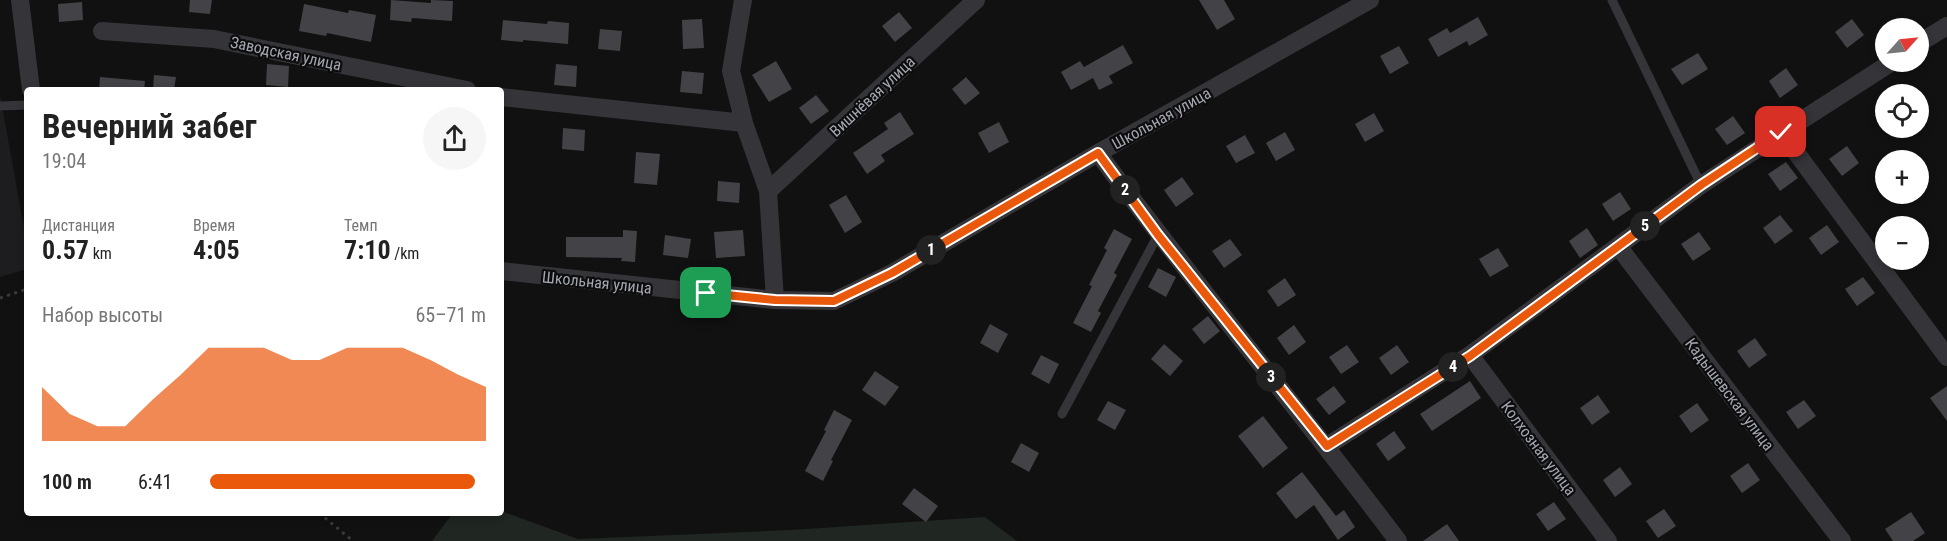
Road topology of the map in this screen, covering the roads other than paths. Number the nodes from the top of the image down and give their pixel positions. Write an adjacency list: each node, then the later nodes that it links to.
1 (20, 0): 10 (street)
2 (743, 0): 15 (street)
3 (976, 0): 19 (street, Вишнёвая улица)
4 (1371, 0): 17 (street, Школьная улица)
5 (1612, 0): 18 (lane)
6 (1947, 26): 8 (street)
7 (102, 31): 11 (street, Заводская улица)
8 (1929, 37)
9 (1876, 72): 16 (street)
10 (31, 87)
11 (452, 87)
12 (504, 97): 15 (street)
13 (24, 105): 14 (lane)
14 (0, 106)
15 (744, 123): 19 (street)
16 (1781, 132): 18 (street); 25 (street)
17 (1098, 153): 20 (street); 23 (street, Школьная улица)
18 (1701, 185): 21 (street)
19 (768, 191): 23 (street)
20 (1158, 235): 26 (lane); 27 (street)
21 (1618, 246): 24 (street); 30 (street, Кадышевская улица)
22 (504, 271): 23 (street, Школьная улица)
23 (775, 300)
24 (1470, 356): 27 (street); 29 (street, Колхозная улица)
25 (1947, 357)
26 (1062, 414)
27 (1327, 446): 28 (street)
28 (1398, 541)
29 (1608, 541)
30 (1842, 541)

